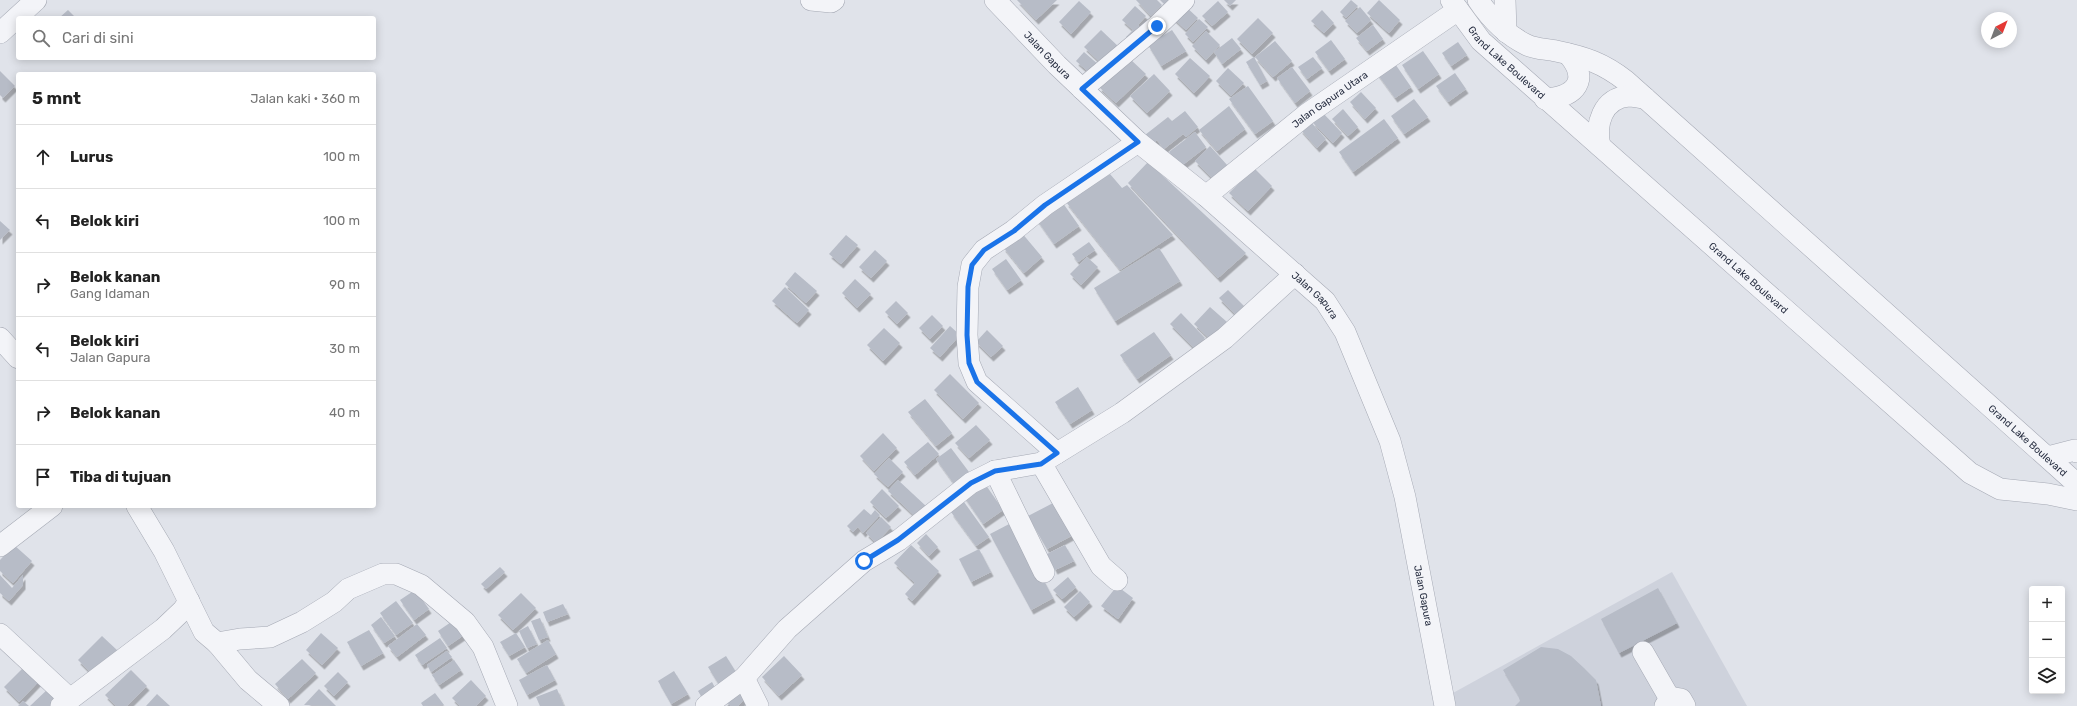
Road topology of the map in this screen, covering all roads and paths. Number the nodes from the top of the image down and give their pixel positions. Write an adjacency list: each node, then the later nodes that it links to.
1 (36, 0): 9 (street)
2 (811, 0): 3 (street)
3 (834, 0)
4 (995, 0): 14 (street, Jalan Gapura)
5 (1184, 0): 14 (street)
6 (1478, 0): 11 (street, Grand Lake Boulevard)
7 (1505, 0): 11 (street)
8 (1455, 5): 16 (street, Grand Lake Boulevard); 19 (street, Jalan Gapura Utara)
9 (19, 16)
10 (16, 18): 12 (street)
11 (1506, 32): 13 (street, Grand Lake Boulevard)
12 (0, 33)
13 (1568, 54): 15 (street, Grand Lake Boulevard); 16 (street)
14 (1082, 89): 17 (street, Jalan Gapura)
15 (1645, 98): 18 (street); 24 (street, Grand Lake Boulevard)
16 (1545, 99): 18 (street, Grand Lake Boulevard)
17 (1138, 142): 19 (street, Jalan Gapura); 25 (street)
18 (1600, 146): 28 (street, Grand Lake Boulevard)
19 (1206, 196): 20 (street, Jalan Gapura)
20 (1294, 274): 25 (street); 45 (street, Jalan Gapura)
21 (0, 338): 22 (street)
22 (16, 356)
23 (2077, 452): 24 (street)
24 (2048, 457): 27 (street, Grand Lake Boulevard)
25 (1049, 458): 26 (street); 33 (street)
26 (995, 471): 32 (street); 38 (street)
27 (2077, 484)
28 (2077, 500)
29 (49, 508): 31 (street)
30 (138, 508): 34 (street)
31 (0, 546)
32 (1044, 572)
33 (1117, 580)
34 (189, 601): 36 (street); 39 (street)
35 (0, 634): 39 (street)
36 (217, 643): 41 (street); 42 (street)
37 (1643, 652): 40 (street)
38 (744, 678): 43 (street); 44 (street)
39 (66, 703)
40 (1673, 704)
41 (279, 706)
42 (508, 706)
43 (706, 706)
44 (758, 706)
45 (1445, 706)

